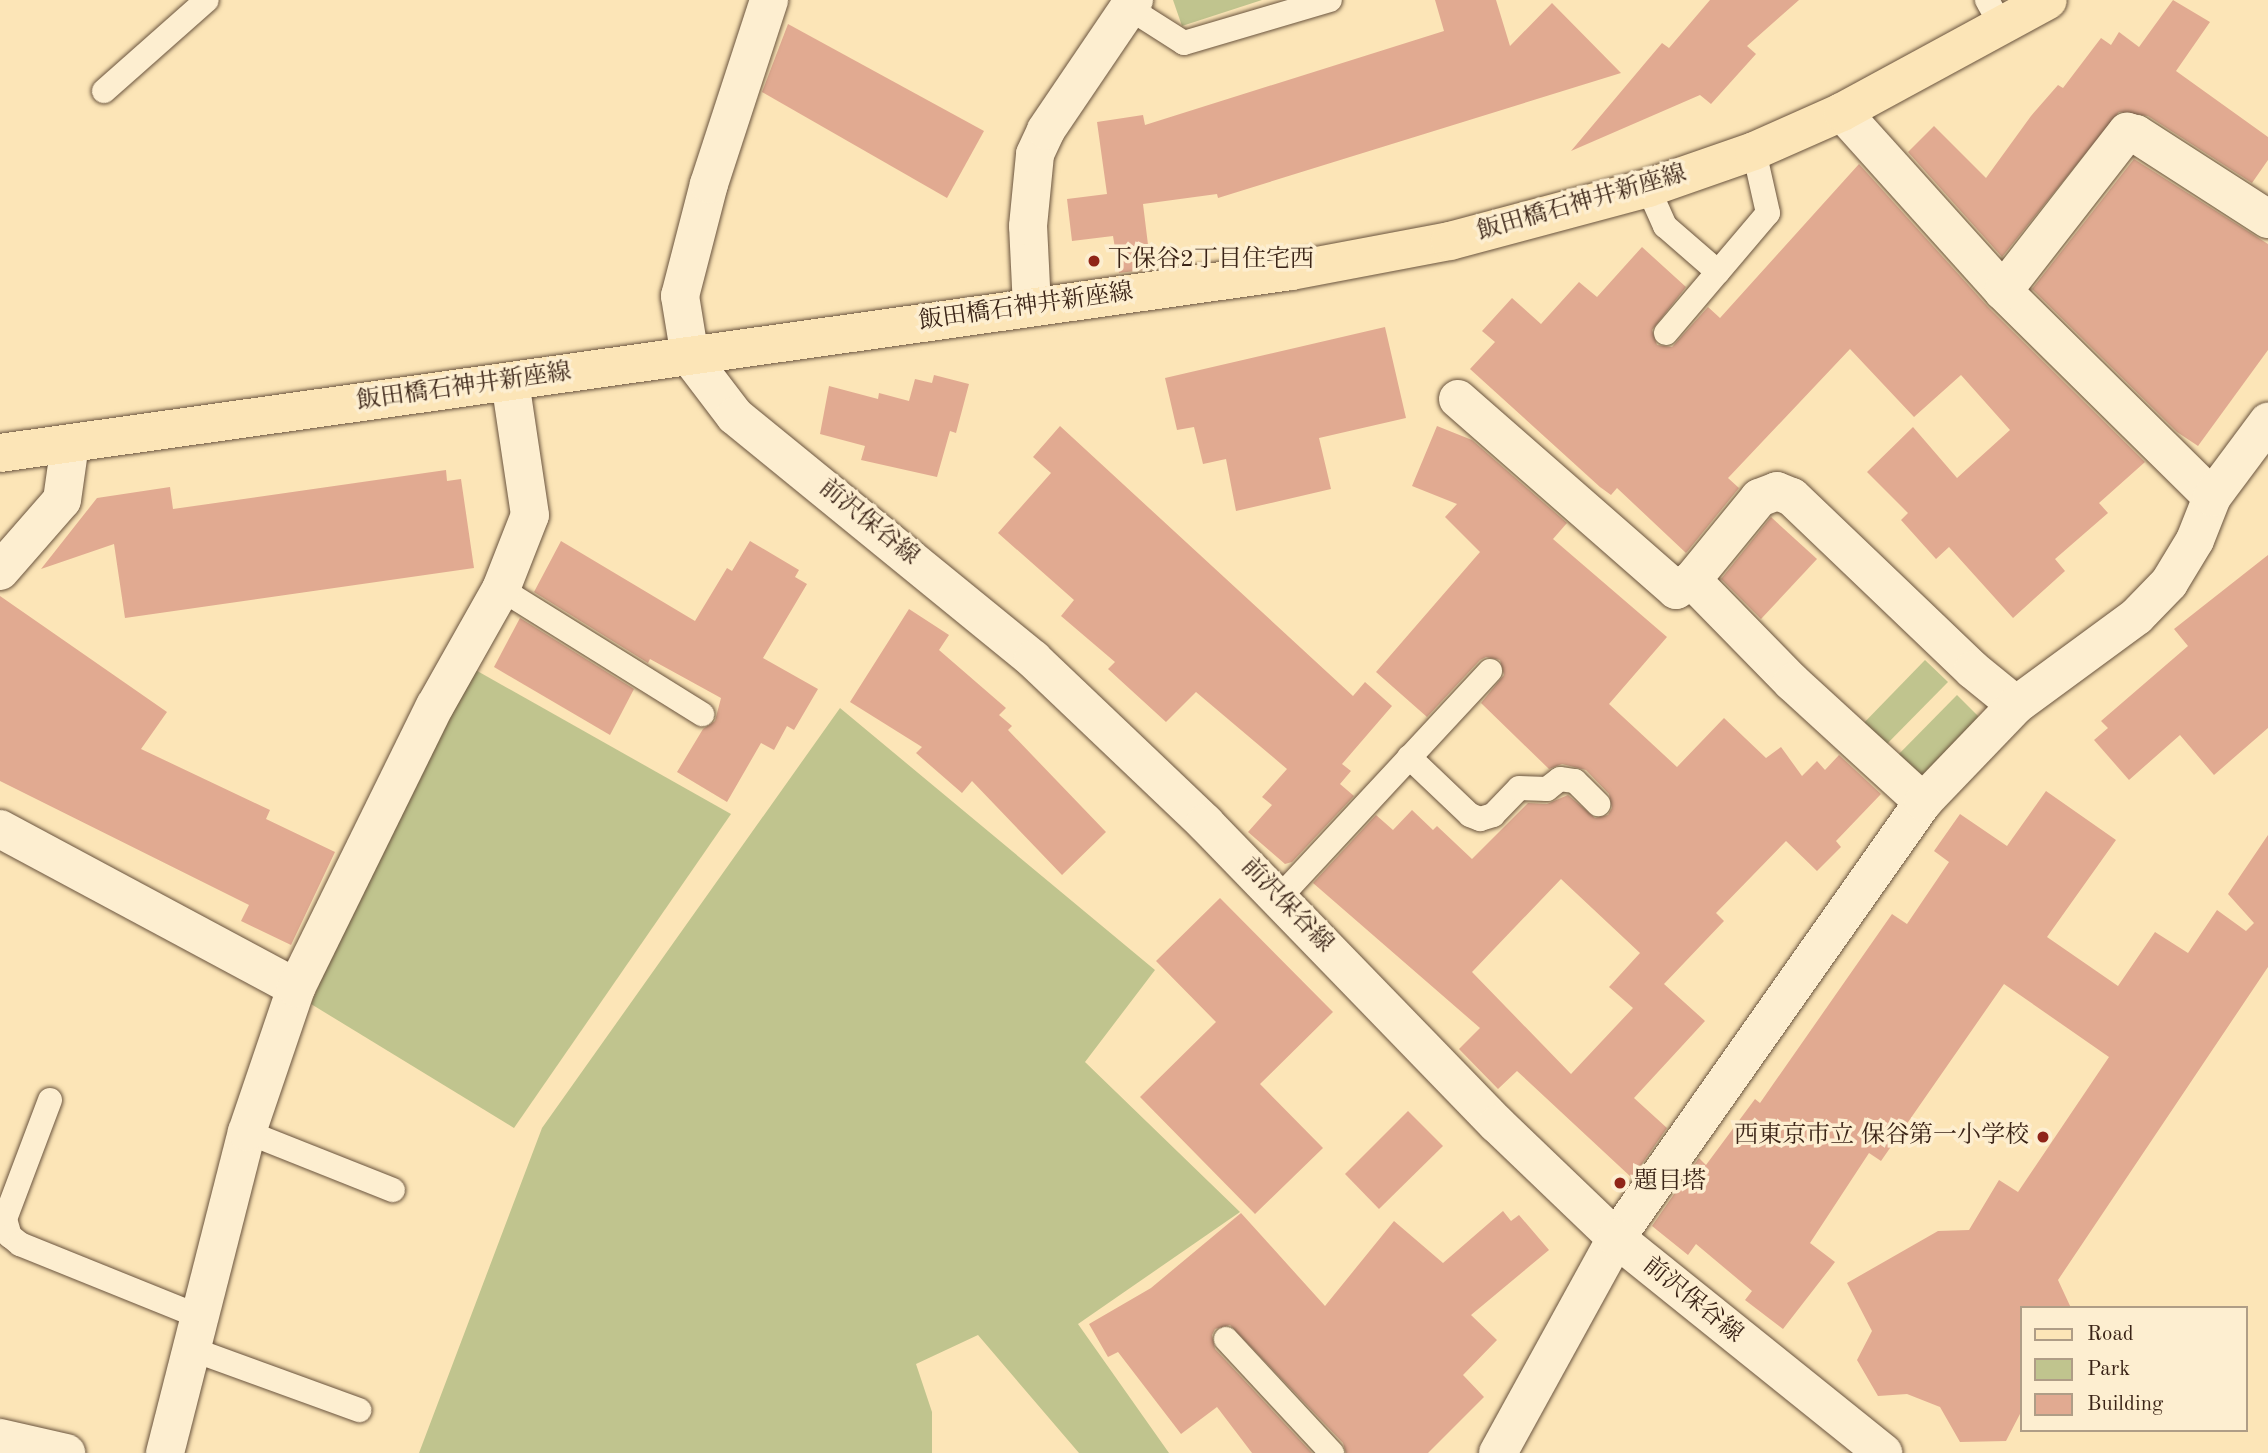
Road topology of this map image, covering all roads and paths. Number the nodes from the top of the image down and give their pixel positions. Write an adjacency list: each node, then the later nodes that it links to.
1 (207, 0): 7 (lane)
2 (769, 0): 16 (street)
3 (1330, 0): 5 (lane)
4 (2048, 0): 6 (main road, 飯田橋石神井新座線)
5 (1132, 4): 14 (street)
6 (1995, 14): 8 (main road, 飯田橋石神井新座線)
7 (104, 92)
8 (1842, 112): 9 (main road, 飯田橋石神井新座線); 13 (street)
9 (1754, 151): 10 (main road, 飯田橋石神井新座線); 12 (lane)
10 (1648, 188): 12 (lane); 14 (main road, 飯田橋石神井新座線)
11 (2268, 219): 13 (street)
12 (1718, 271): 15 (lane)
13 (2003, 291): 22 (street)
14 (1032, 307): 16 (main road, 飯田橋石神井新座線)
15 (1666, 333)
16 (690, 357): 17 (main road, 飯田橋石神井新座線); 33 (street, 前沢保谷線)
17 (510, 381): 20 (main road, 飯田橋石神井新座線); 25 (street)
18 (1458, 399): 24 (street)
19 (2268, 422): 22 (street)
20 (70, 443): 21 (main road, 飯田橋石神井新座線); 23 (street)
21 (0, 453)
22 (2212, 497): 27 (street)
23 (0, 571)
24 (1692, 580): 27 (street); 30 (street)
25 (500, 589): 28 (lane); 34 (street)
26 (1490, 671): 29 (lane)
27 (2016, 705): 30 (street)
28 (702, 714)
29 (1409, 757): 31 (lane); 33 (lane)
30 (1923, 802): 38 (street)
31 (1598, 804)
32 (0, 829): 34 (street)
33 (1279, 898): 38 (street, 前沢保谷線)
34 (296, 988): 36 (street)
35 (50, 1100): 39 (lane)
36 (247, 1132): 37 (lane); 39 (street)
37 (393, 1190)
38 (1616, 1238): 46 (street); 47 (street, 前沢保谷線)
39 (198, 1334): 41 (lane); 44 (street)
40 (1226, 1339): 45 (lane)
41 (359, 1410)
42 (0, 1438): 43 (street)
43 (66, 1453)
44 (165, 1453)
45 (1332, 1453)
46 (1498, 1453)
47 (1883, 1453)

